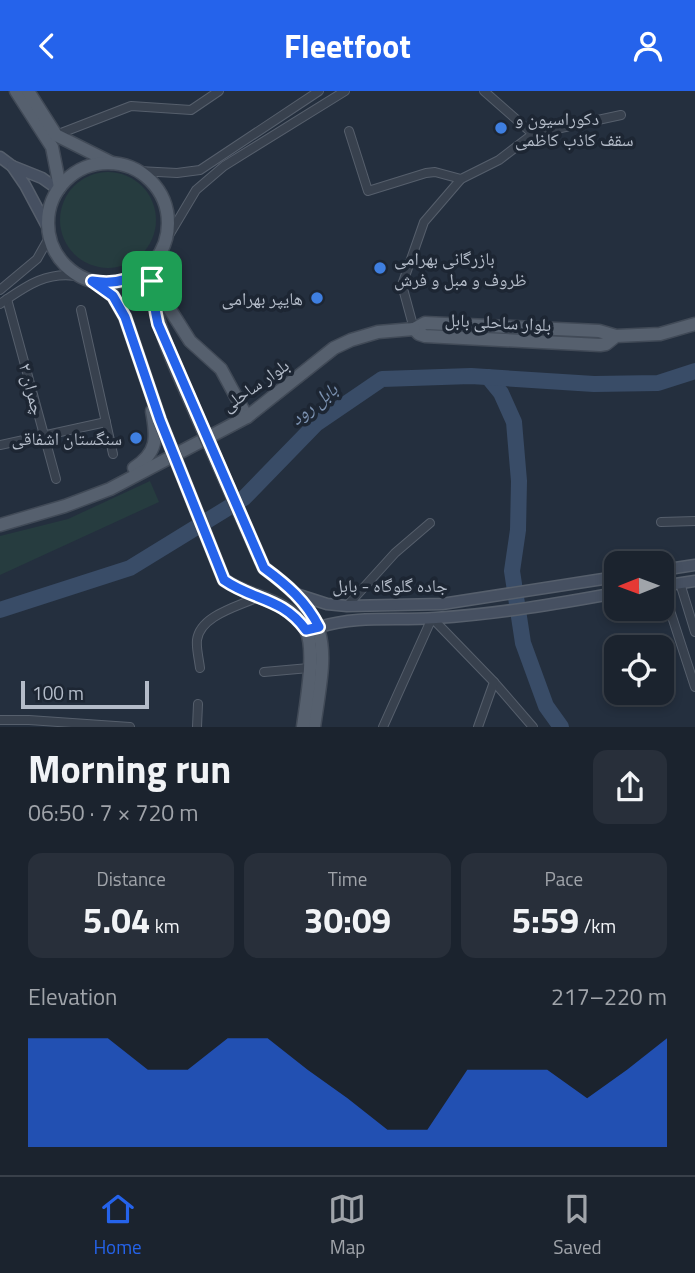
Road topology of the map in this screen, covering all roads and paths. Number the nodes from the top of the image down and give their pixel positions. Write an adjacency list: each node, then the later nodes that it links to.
1 (16, 91): 11 (main road)
2 (28, 91): 11 (main road)
3 (219, 91): 7 (street)
4 (318, 91): 16 (street)
5 (345, 91): 21 (street)
6 (484, 91): 10 (street)
7 (205, 95): 11 (street)
8 (621, 115): 10 (street)
9 (349, 131): 18 (street)
10 (533, 134): 18 (street)
11 (54, 141): 13 (main road); 14 (main road)
12 (0, 157): 15 (main road)
13 (53, 161): 17 (main road); 19 (main road)
14 (112, 163): 16 (main road); 19 (main road)
15 (12, 166): 17 (main road); 20 (main road)
16 (138, 170): 21 (main road)
17 (42, 178): 19 (main road)
18 (461, 179): 31 (street)
19 (60, 188): 20 (main road)
20 (49, 233): 23 (main road); 24 (street)
21 (165, 242): 22 (main road)
22 (154, 262): 23 (main road); 25 (main road)
23 (87, 279): 27 (street); 32 (main road)
24 (13, 281): 26 (street); 27 (street)
25 (152, 281): 33 (main road); 50 (main road, bridge)
26 (0, 290)
27 (20, 290): 28 (street)
28 (4, 302): 35 (street, چمران ۲)
29 (80, 310): 34 (street)
30 (695, 324): 31 (main road, بلوار ساحلی بابل)
31 (414, 329): 33 (main road, بلوار ساحلی)
32 (142, 365): 39 (main road); 52 (main road, bridge)
33 (247, 417): 39 (main road, بلوار ساحلی)
34 (106, 422): 35 (street); 37 (street)
35 (44, 435): 36 (street); 38 (street, چمران ۲)
36 (0, 445)
37 (113, 454)
38 (56, 479)
39 (110, 489): 43 (main road, بلوار ساحلی)
40 (695, 521): 41 (street)
41 (661, 522)
42 (430, 523): 53 (street)
43 (0, 525)
44 (695, 565): 45 (main road)
45 (674, 568)
46 (604, 579): 53 (main road, جاده گلوگاه - بابل)
47 (695, 581): 48 (main road)
48 (680, 583): 49 (main road); 57 (street)
49 (674, 584)
50 (296, 594): 53 (main road, جاده گلوگاه - بابل); 56 (main road)
51 (604, 595): 54 (main road)
52 (258, 597): 56 (main road); 58 (street)
53 (346, 607)
54 (432, 618): 56 (main road); 61 (street); 70 (street)
55 (673, 621): 62 (street)
56 (313, 629): 59 (main road); 69 (main road)
57 (695, 632)
58 (200, 667)
59 (309, 668): 60 (street); 68 (main road)
60 (264, 672)
61 (494, 682): 71 (street); 72 (street)
62 (695, 687)
63 (198, 704): 67 (street)
64 (0, 720): 65 (street)
65 (64, 725): 66 (street)
66 (130, 727)
67 (197, 727)
68 (303, 727)
69 (314, 727)
70 (383, 727)
71 (478, 727)
72 (533, 727)

